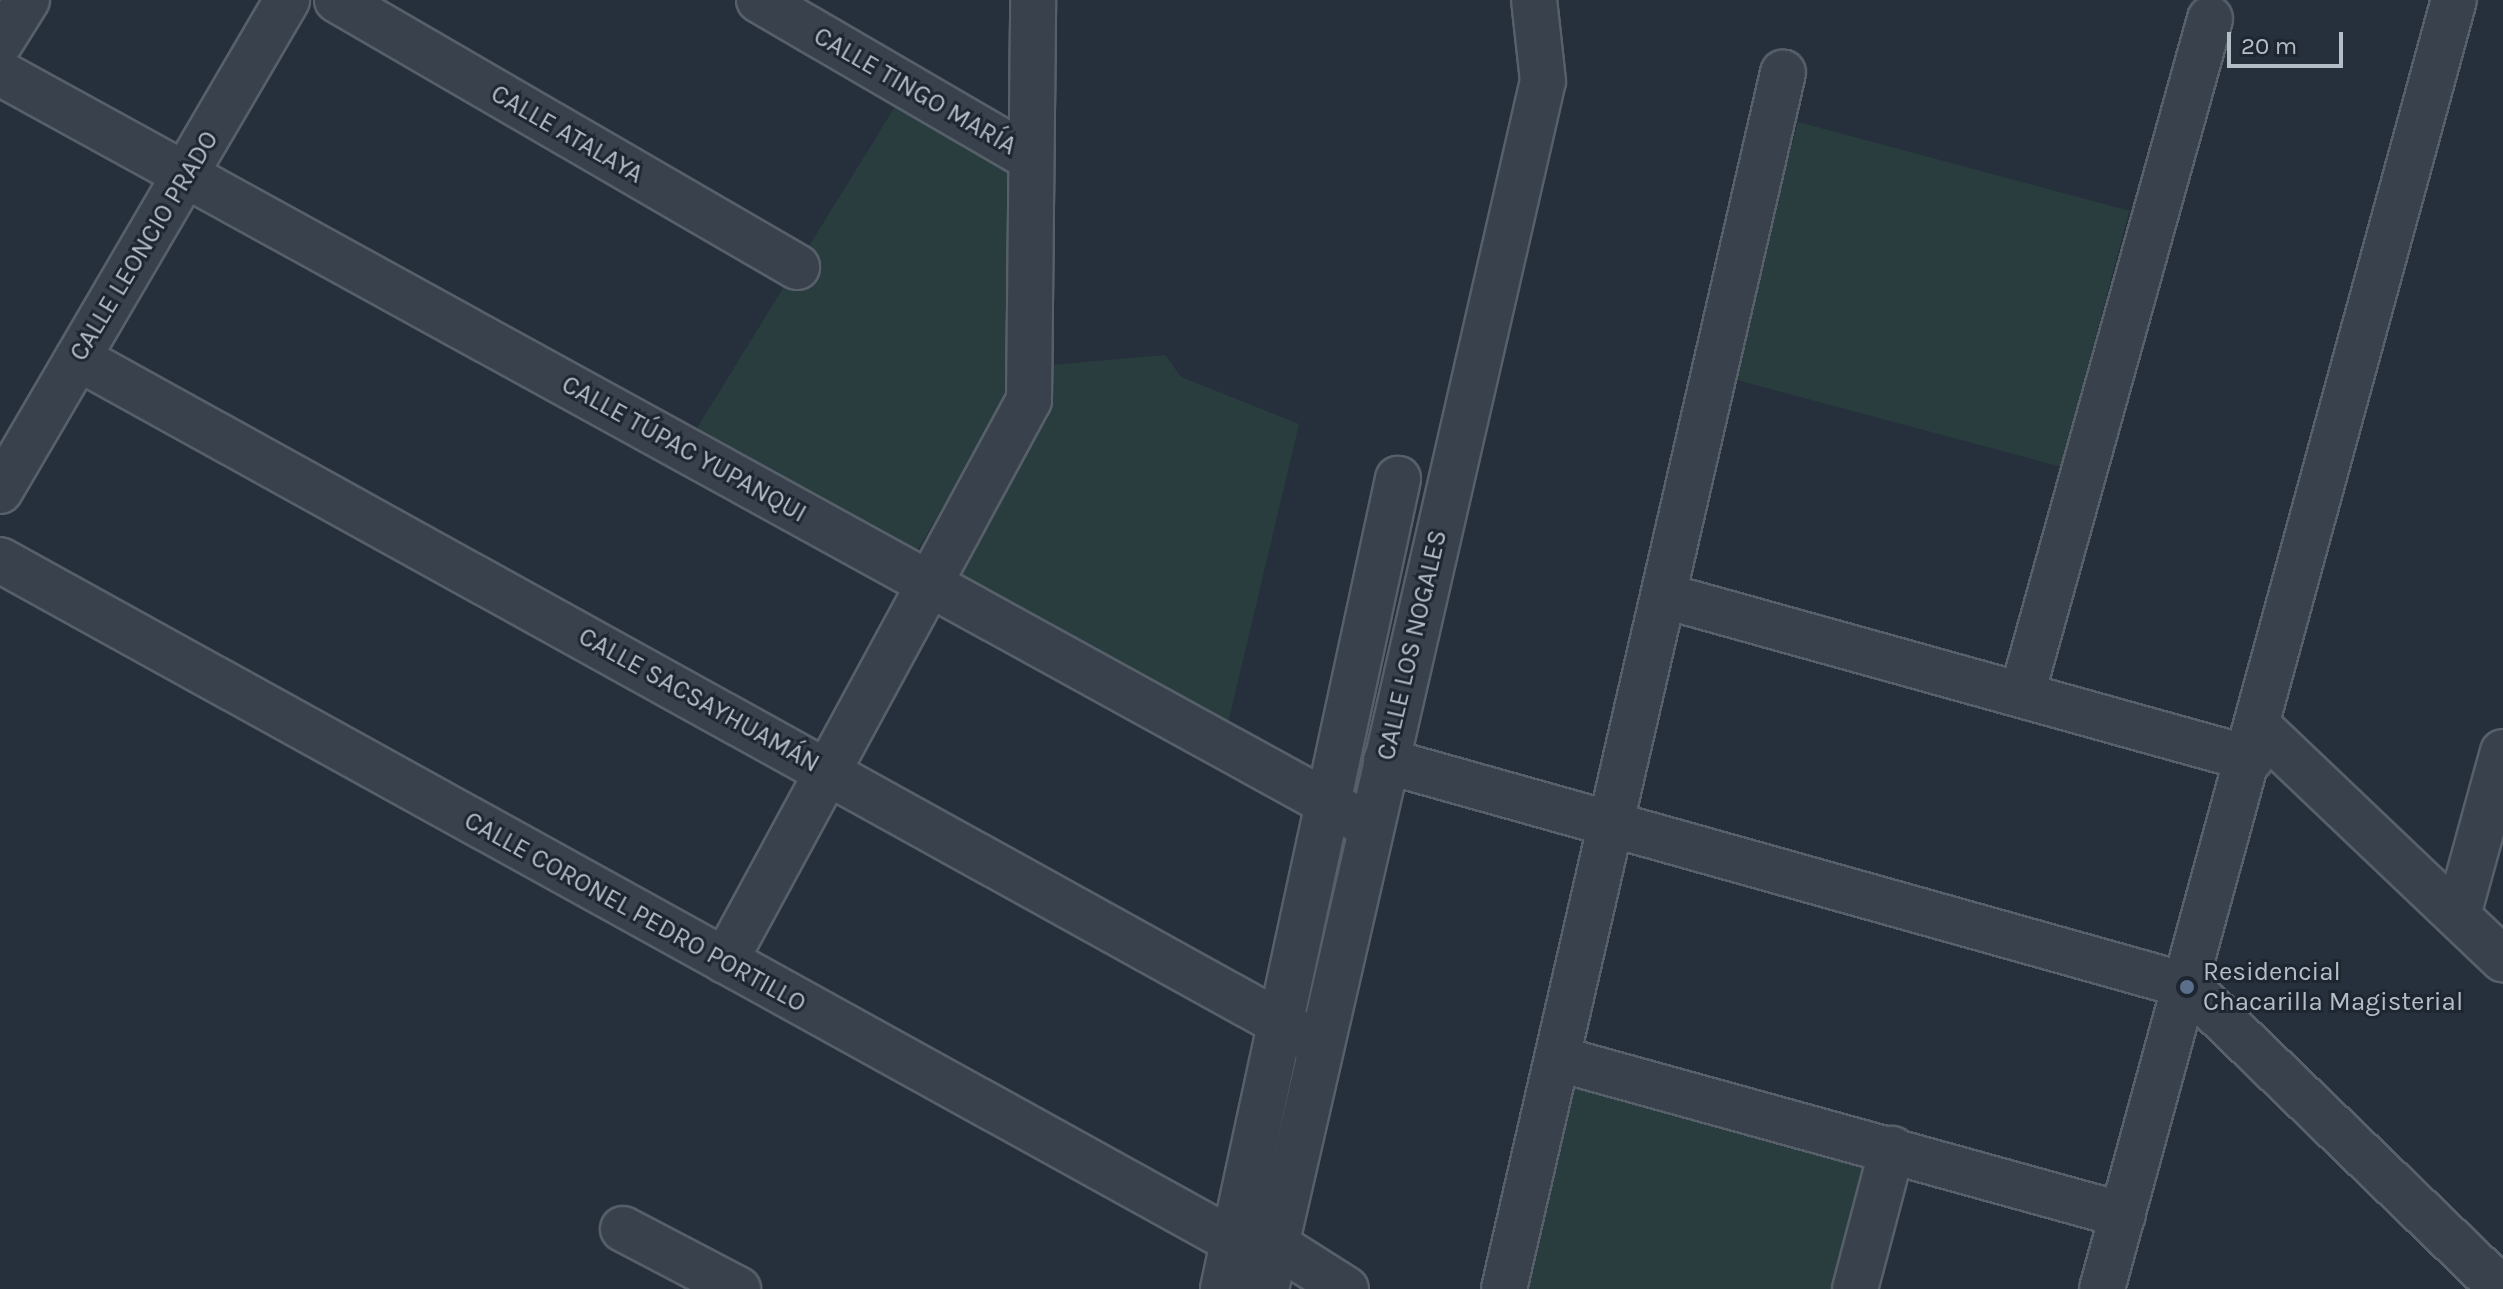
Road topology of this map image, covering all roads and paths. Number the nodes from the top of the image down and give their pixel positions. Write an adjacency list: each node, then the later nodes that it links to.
1 (27, 0): 9 (street)
2 (287, 0): 13 (street, CALLE LEONCIO PRADO)
3 (337, 0): 14 (street, CALLE ATALAYA)
4 (759, 0): 12 (street, CALLE TINGO MARÍA)
5 (1033, 0): 12 (street)
6 (1534, 0): 24 (street, CALLE LOS NOGALES)
7 (2454, 0): 22 (street)
8 (2210, 19): 21 (street)
9 (0, 43)
10 (0, 73): 13 (street, CALLE TÚPAC YUPANQUI)
11 (1783, 73): 20 (street)
12 (1029, 157): 19 (street)
13 (186, 177): 15 (street, CALLE LEONCIO PRADO); 19 (street, CALLE TÚPAC YUPANQUI)
14 (797, 267)
15 (78, 358): 17 (street, CALLE LEONCIO PRADO); 25 (street, CALLE SACSAYHUAMÁN)
16 (1398, 479): 26 (street)
17 (0, 491)
18 (0, 560): 31 (street, CALLE CORONEL PEDRO PORTILLO)
19 (928, 582): 25 (street); 26 (street, CALLE TÚPAC YUPANQUI)
20 (1665, 596): 21 (street); 28 (street)
21 (2022, 694): 22 (street)
22 (2255, 743): 29 (street); 32 (street)
23 (2503, 752): 29 (street)
24 (1386, 761): 27 (street, CALLE LOS NOGALES); 28 (street)
25 (825, 770): 31 (street); 33 (street, CALLE SACSAYHUAMÁN)
26 (1328, 803): 27 (street, CALLE TÚPAC YUPANQUI); 33 (street)
27 (1368, 825): 34 (street, CALLE LOS NOGALES)
28 (1611, 827): 32 (street); 35 (street)
29 (2458, 915): 30 (street)
30 (2503, 959)
31 (725, 961): 39 (street, CALLE CORONEL PEDRO PORTILLO)
32 (2188, 986): 37 (street); 40 (street)
33 (1280, 1022): 34 (street, CALLE SACSAYHUAMÁN); 39 (street)
34 (1318, 1044): 39 (street, CALLE LOS NOGALES)
35 (1559, 1059): 36 (street); 44 (street)
36 (1892, 1149): 37 (street); 45 (street)
37 (2123, 1215): 46 (street)
38 (623, 1229): 41 (street)
39 (1261, 1259): 42 (street); 43 (street, CALLE CORONEL PEDRO PORTILLO)
40 (2499, 1280)
41 (738, 1289)
42 (1223, 1289)
43 (1346, 1289)
44 (1504, 1289)
45 (1855, 1289)
46 (2102, 1289)

